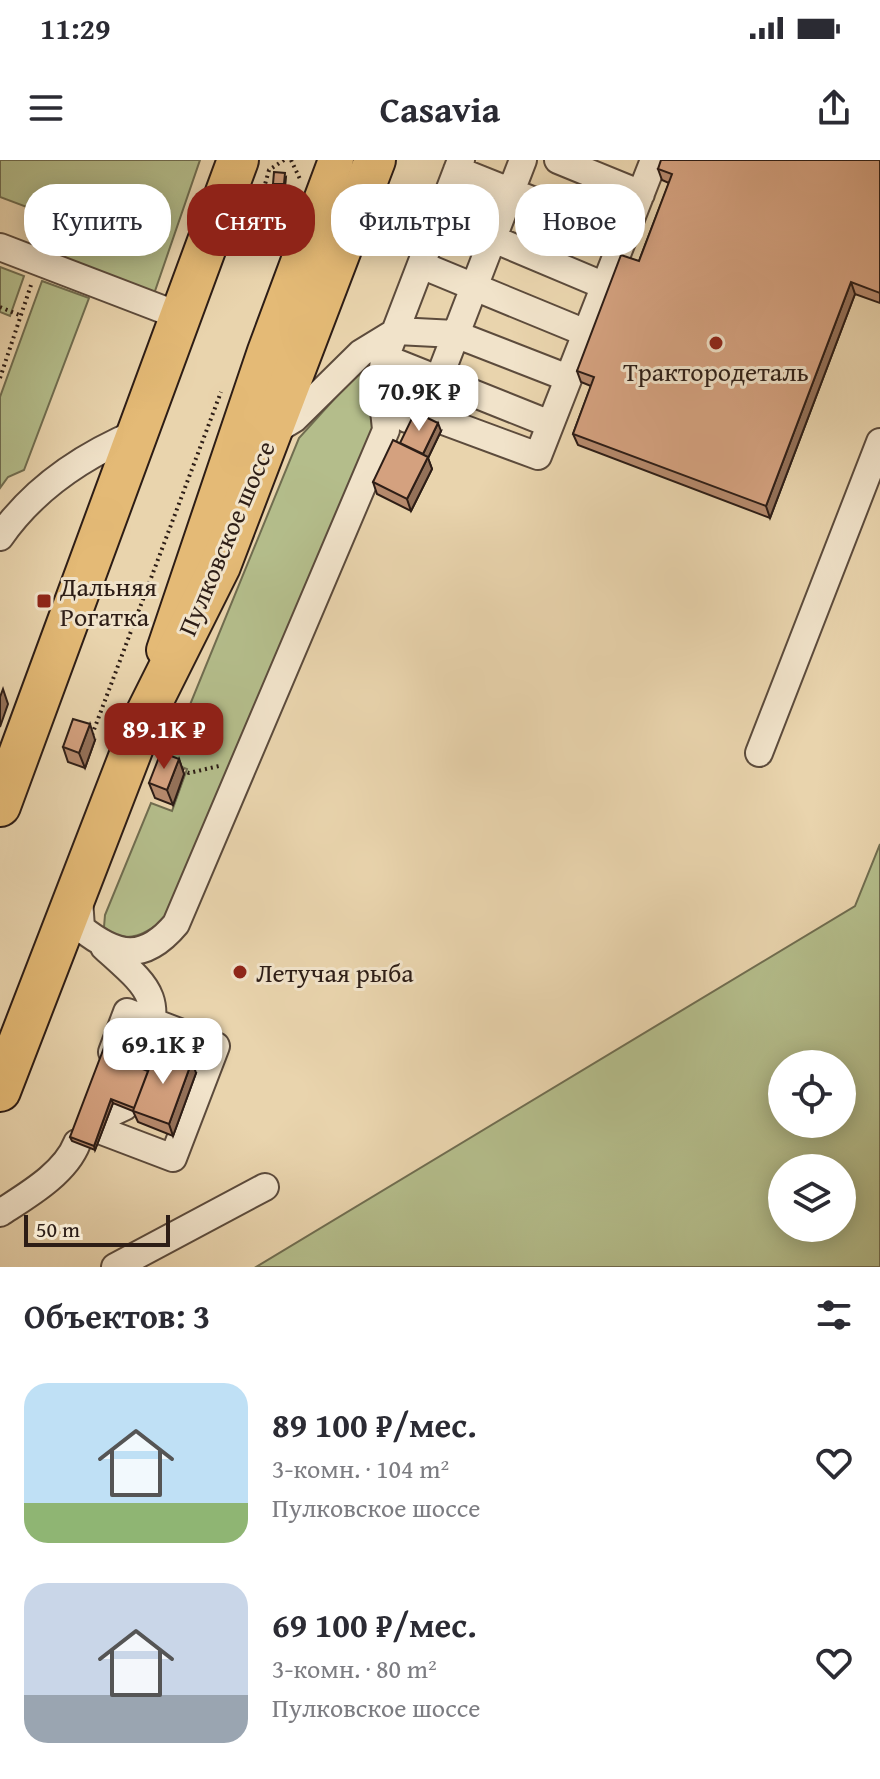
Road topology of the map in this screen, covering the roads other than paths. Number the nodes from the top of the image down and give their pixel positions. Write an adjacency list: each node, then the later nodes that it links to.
1 (238, 160): 22 (highway)
2 (336, 160): 37 (main road)
3 (375, 160): 34 (highway, Пулковское шоссе)
4 (523, 160): 11 (lane)
5 (558, 160): 9 (lane)
6 (654, 160): 10 (lane)
7 (459, 165): 8 (lane); 11 (lane)
8 (452, 184)
9 (617, 184)
10 (645, 184)
11 (511, 191): 12 (lane); 13 (lane)
12 (515, 193)
13 (499, 221)
14 (499, 242): 21 (lane)
15 (0, 247): 22 (lane)
16 (424, 256): 19 (lane)
17 (485, 256): 20 (lane)
18 (617, 256): 21 (lane)
19 (421, 265): 20 (lane); 23 (lane)
20 (474, 286): 24 (lane); 25 (lane)
21 (605, 286): 24 (lane)
22 (180, 316): 33 (highway)
23 (397, 331): 25 (lane); 26 (lane); 34 (lane)
24 (586, 333): 27 (lane)
25 (455, 334): 27 (lane); 28 (lane)
26 (385, 358): 28 (lane); 29 (lane)
27 (568, 378): 31 (lane)
28 (438, 380): 30 (lane); 31 (lane)
29 (383, 392): 30 (lane); 32 (lane)
30 (419, 412): 31 (lane); 32 (lane)
31 (550, 424)
32 (386, 430): 41 (lane)
33 (139, 432): 36 (lane); 39 (highway)
34 (271, 433): 37 (highway, Пулковское шоссе)
35 (880, 442): 38 (lane)
36 (5, 519)
37 (145, 716): 40 (highway, Пулковское шоссе)
38 (759, 753)
39 (0, 806)
40 (79, 889): 41 (lane); 44 (highway, Пулковское шоссе)
41 (96, 940): 42 (lane)
42 (155, 1023): 43 (lane); 45 (lane)
43 (120, 1058)
44 (0, 1091)
45 (112, 1118)
46 (77, 1143): 48 (lane)
47 (265, 1187): 49 (lane)
48 (0, 1213)
49 (115, 1267)

